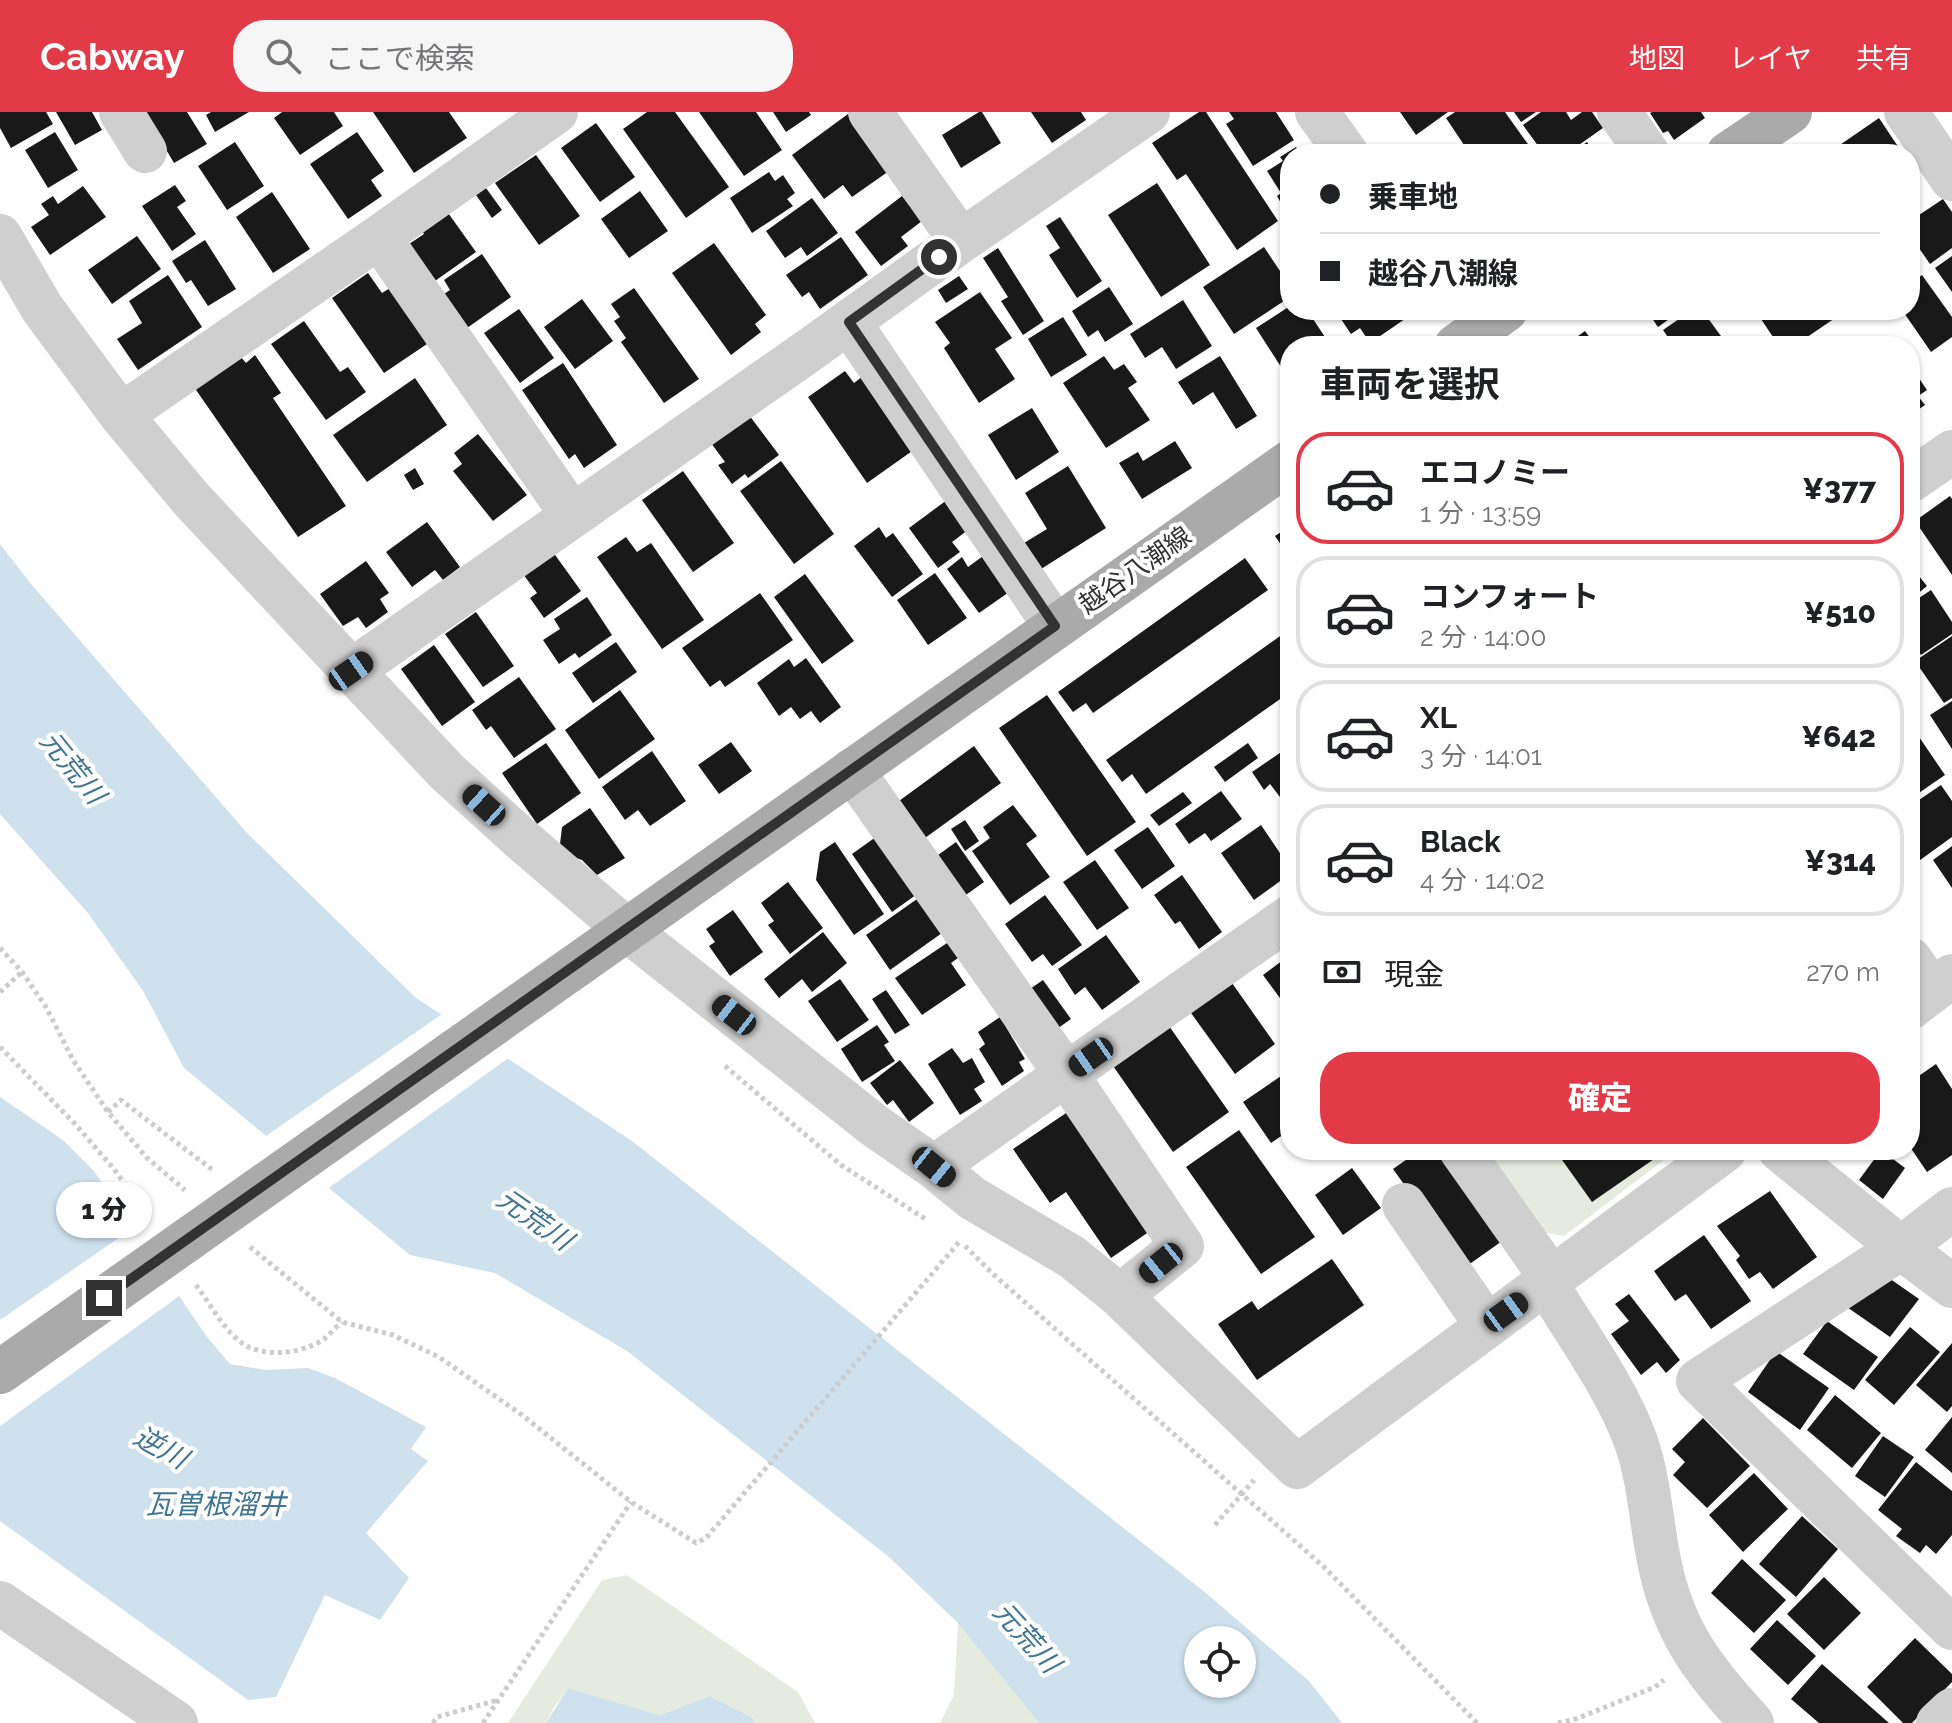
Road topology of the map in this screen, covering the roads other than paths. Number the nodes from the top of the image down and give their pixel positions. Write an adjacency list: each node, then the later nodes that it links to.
1 (121, 112): 12 (street)
2 (556, 112): 15 (street)
3 (870, 112): 16 (street)
4 (1148, 112): 16 (street)
5 (1317, 112): 9 (street)
6 (1619, 112): 10 (street)
7 (1790, 112): 11 (main road)
8 (1906, 112): 13 (street)
9 (1340, 144)
10 (1641, 144)
11 (1743, 144)
12 (145, 151)
13 (1952, 179)
14 (0, 236): 18 (street)
15 (379, 237): 18 (street); 22 (street)
16 (961, 241): 17 (street)
17 (849, 322): 22 (street); 23 (street)
18 (121, 415): 24 (street)
19 (1952, 452): 21 (street)
20 (1280, 469): 23 (main road, 越谷八潮線)
21 (1920, 474)
22 (572, 515): 24 (street)
23 (1055, 626): 25 (main road, 越谷八潮線)
24 (351, 671): 27 (street)
25 (852, 770): 27 (main road, 越谷八潮線); 28 (street)
26 (1280, 924): 28 (street)
27 (627, 930): 32 (street); 40 (main road, 越谷八潮線)
28 (1066, 1074): 32 (street); 38 (street)
29 (1468, 1160): 36 (street)
30 (1712, 1160): 36 (street)
31 (1792, 1160): 35 (street)
32 (934, 1167): 38 (street)
33 (1404, 1205): 39 (street)
34 (1952, 1209): 35 (street)
35 (1901, 1248): 37 (street); 42 (street)
36 (1549, 1281): 39 (street); 45 (street)
37 (1952, 1286)
38 (1120, 1296): 39 (street)
39 (1487, 1326)
40 (0, 1372)
41 (0, 1603): 44 (street)
42 (1945, 1606)
43 (1952, 1710): 46 (street)
44 (176, 1723)
45 (1752, 1723)
46 (1938, 1723)

